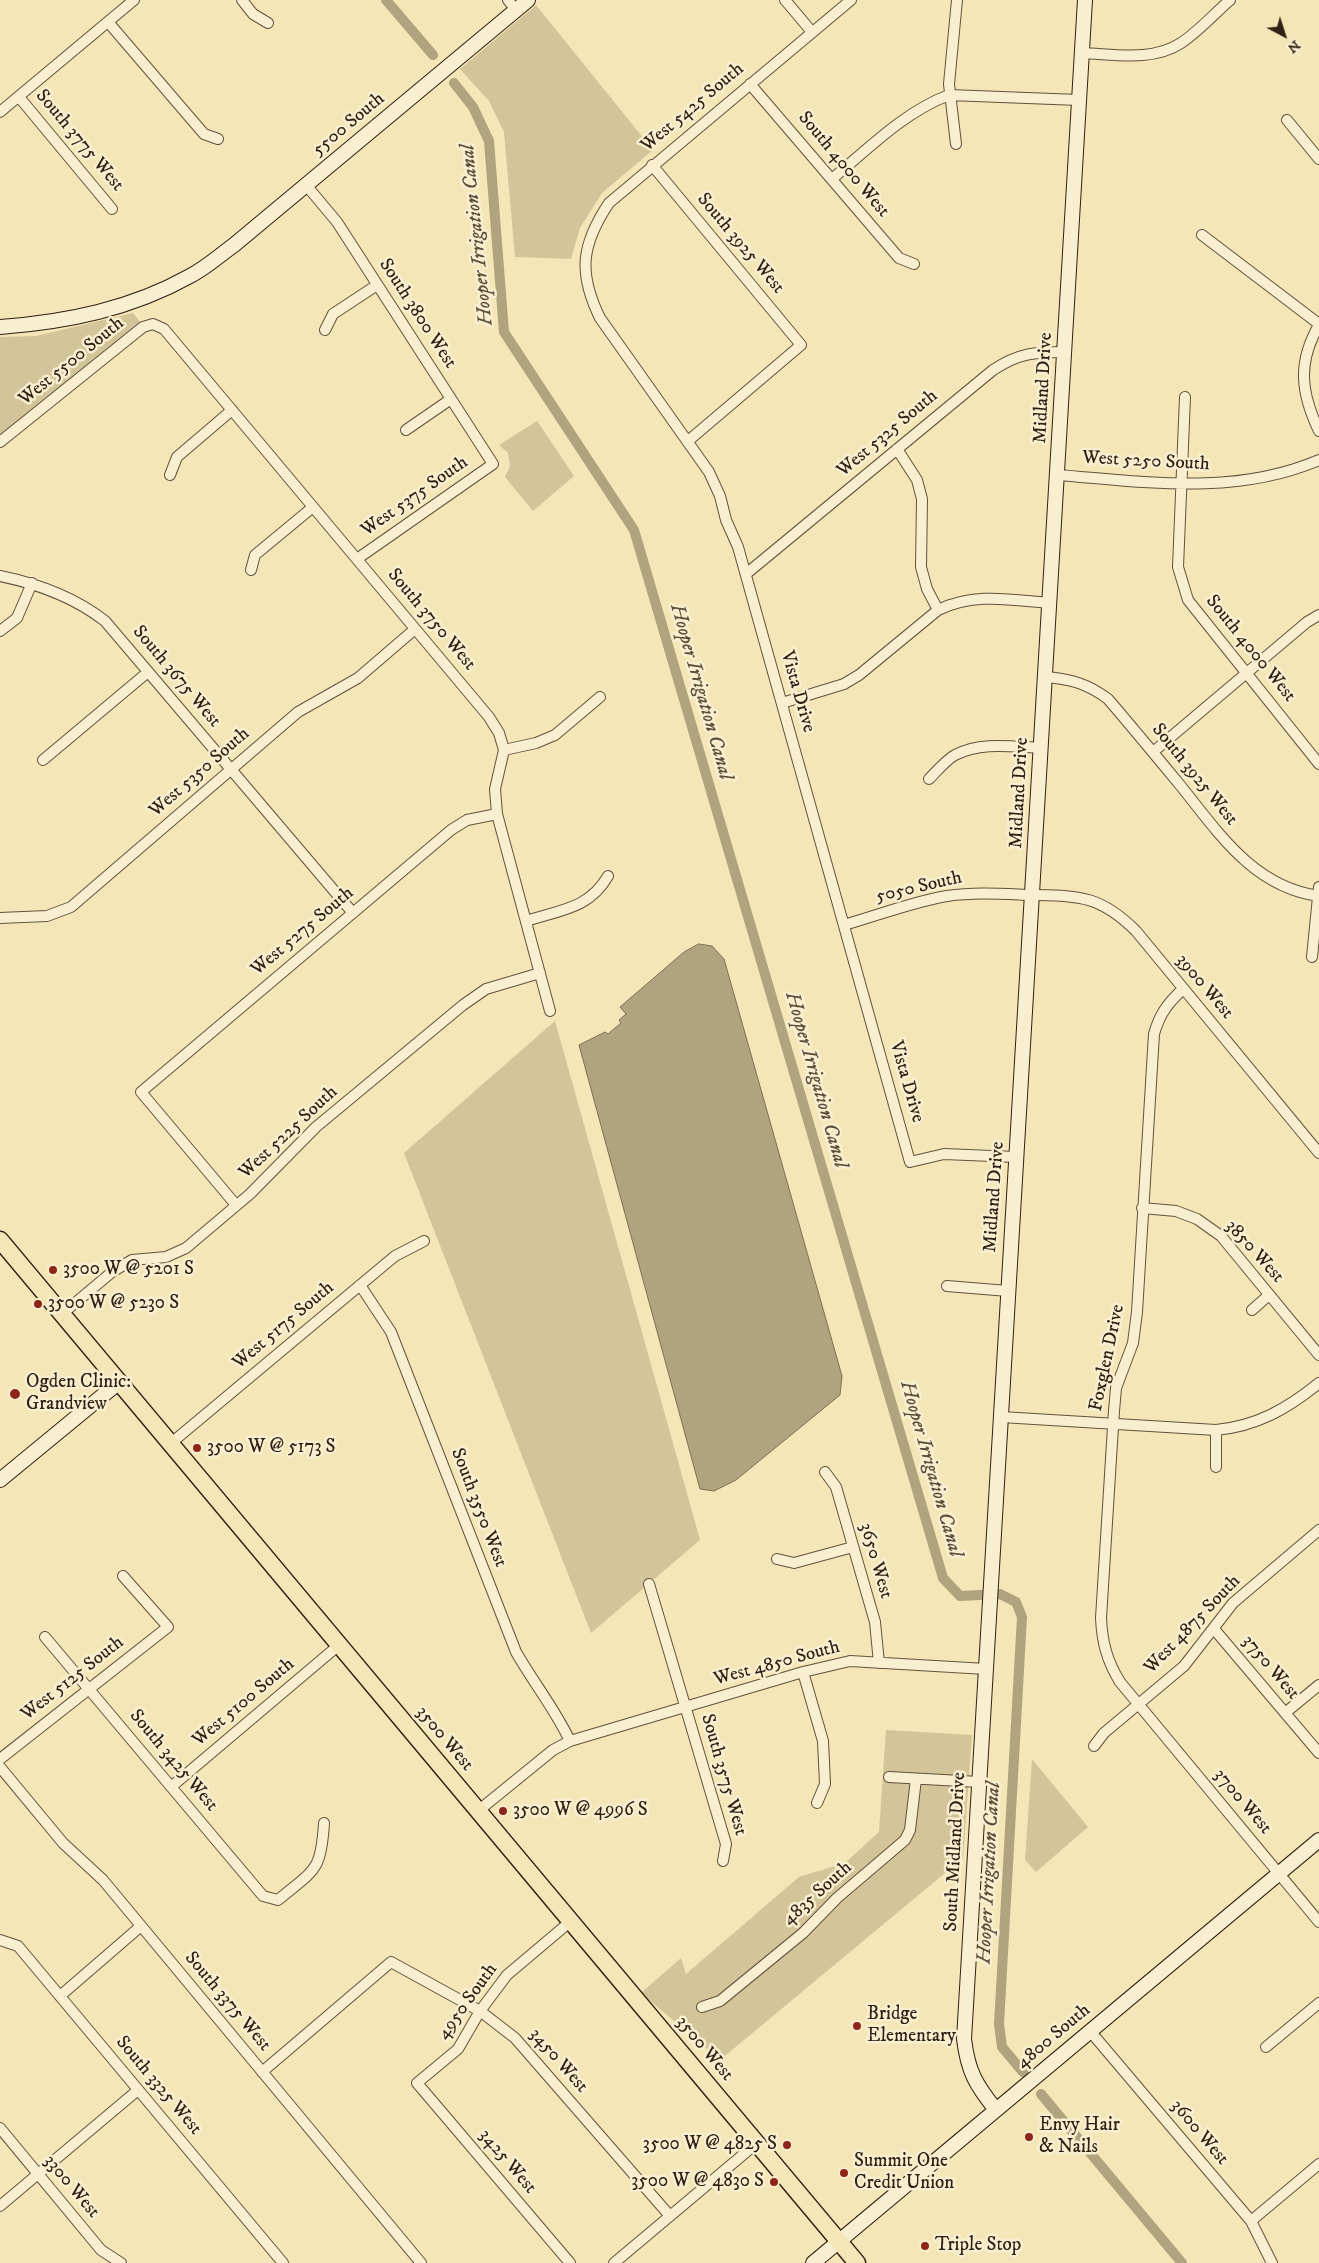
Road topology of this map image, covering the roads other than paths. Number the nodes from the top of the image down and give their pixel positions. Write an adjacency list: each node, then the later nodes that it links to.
1 (134, 0): 11 (street)
2 (242, 0): 12 (street)
3 (528, 0): 10 (street, 5500 South)
4 (785, 0): 13 (street)
5 (851, 0): 13 (street, West 5425 South)
6 (957, 0): 16 (street)
7 (1085, 0): 14 (street, Midland Drive)
8 (1230, 0): 9 (street)
9 (1219, 4): 14 (street)
10 (512, 5): 26 (street, 5500 South)
11 (108, 22): 17 (street); 21 (street)
12 (268, 23)
13 (812, 32): 15 (street, West 5425 South)
14 (1082, 53): 18 (street, Midland Drive)
15 (750, 84): 24 (street, West 5425 South); 25 (street, South 4000 West)
16 (949, 95): 18 (street); 22 (street); 25 (street)
17 (19, 97): 19 (street); 27 (street, South 3775 West)
18 (1079, 100): 36 (street, Midland Drive)
19 (0, 112)
20 (1287, 120): 23 (street)
21 (218, 139)
22 (956, 144)
23 (1319, 159)
24 (652, 165): 29 (street, West 5425 South); 42 (street, South 3925 West)
25 (832, 179): 30 (street, South 4000 West)
26 (306, 185): 31 (street, South 3800 West); 33 (street, 5500 South)
27 (112, 209)
28 (1202, 235): 32 (street)
29 (584, 263): 42 (street, Vista Drive)
30 (914, 264)
31 (377, 285): 35 (street); 38 (street, South 3800 West)
32 (1319, 325): 41 (street)
33 (0, 327)
34 (143, 327): 39 (street, South 3750 West); 43 (street, West 5500 South)
35 (325, 330)
36 (1065, 352): 44 (street, West 5325 South); 48 (street, Midland Drive)
37 (1185, 397): 49 (street, South 4000 West)
38 (451, 399): 40 (street); 46 (street, South 3800 West)
39 (232, 410): 47 (street); 50 (street, South 3750 West)
40 (406, 430)
41 (1319, 430)
42 (688, 441): 53 (street, Vista Drive)
43 (0, 442)
44 (897, 449): 53 (street, West 5325 South); 57 (street)
45 (1319, 460): 49 (street, West 5250 South)
46 (493, 464): 51 (street, West 5375 South)
47 (170, 475)
48 (1058, 475): 49 (street, West 5250 South); 56 (street, Midland Drive)
49 (1181, 484): 62 (street, South 4000 West)
50 (313, 507): 51 (street, South 3750 West); 52 (street)
51 (357, 559): 59 (street, South 3750 West)
52 (251, 570)
53 (746, 574): 65 (street, Vista Drive)
54 (0, 576): 55 (street, South 3675 West)
55 (32, 583): 60 (street); 61 (street, South 3675 West)
56 (1050, 603): 57 (street); 63 (street, Midland Drive)
57 (938, 610): 65 (street)
58 (1319, 615): 62 (street)
59 (415, 629): 67 (street, South 3750 West); 71 (street, West 5350 South)
60 (0, 631)
61 (148, 672): 69 (street); 71 (street, South 3675 West)
62 (1247, 673): 68 (street); 70 (street, South 4000 West)
63 (1046, 677): 66 (street, Midland Drive); 68 (street, South 3925 West)
64 (600, 697): 67 (street)
65 (782, 703): 80 (street, Vista Drive)
66 (1042, 748): 72 (street); 76 (street, Midland Drive)
67 (504, 750): 73 (street)
68 (1153, 752): 75 (street, South 3925 West)
69 (43, 760)
70 (1319, 764)
71 (232, 770): 77 (street, South 3675 West); 78 (street, West 5350 South)
72 (929, 779)
73 (496, 814): 77 (street, West 5275 South); 79 (street)
74 (608, 876): 79 (street)
75 (1319, 893): 81 (street)
76 (1032, 895): 80 (street, 5050 South); 83 (street, 3900 West); 86 (street, Midland Drive)
77 (353, 913): 87 (street, West 5275 South)
78 (0, 918)
79 (526, 921): 82 (street)
80 (844, 925): 86 (street, Vista Drive)
81 (1312, 957)
82 (540, 973): 84 (street); 87 (street, West 5225 South)
83 (1183, 989): 85 (street, 3900 West); 88 (street, Foxglen Drive)
84 (550, 1011)
85 (1319, 1153)
86 (1016, 1157): 93 (street, Midland Drive)
87 (236, 1205): 96 (street, West 5225 South)
88 (1142, 1208): 94 (street, 3850 West); 101 (street, Foxglen Drive)
89 (0, 1240): 96 (main road, 3500 West)
90 (424, 1241): 91 (street, West 5175 South)
91 (360, 1285): 103 (street, West 5175 South); 124 (street, South 3550 West)
92 (947, 1286): 93 (street)
93 (1008, 1291): 100 (street, Midland Drive)
94 (1269, 1295): 95 (street); 97 (street, 3850 West)
95 (1252, 1310)
96 (62, 1314): 98 (main road, 3500 West)
97 (1319, 1355)
98 (118, 1383): 103 (main road, 3500 West); 106 (street)
99 (1319, 1383): 102 (street)
100 (1001, 1417): 101 (street); 112 (street, Midland Drive)
101 (1112, 1424): 102 (street); 121 (street, Foxglen Drive)
102 (1216, 1430): 104 (street)
103 (170, 1444): 115 (main road, 3500 West)
104 (1216, 1467)
105 (825, 1472): 108 (street, 3650 West)
106 (0, 1480)
107 (1319, 1530): 113 (street, West 4875 South)
108 (853, 1547): 109 (street); 116 (street, 3650 West)
109 (777, 1558)
110 (123, 1576): 120 (street, West 5125 South)
111 (649, 1584): 122 (street, South 3575 West)
112 (991, 1588): 117 (street, South Midland Drive)
113 (1214, 1629): 121 (street, West 4875 South); 123 (street, 3750 West)
114 (45, 1636): 120 (street, South 3425 West)
115 (339, 1645): 132 (street, West 5100 South); 134 (main road, 3500 West)
116 (879, 1663): 117 (street, West 4850 South); 118 (street, West 4850 South)
117 (986, 1669): 131 (street, South Midland Drive)
118 (803, 1672): 122 (street, West 4850 South); 133 (street)
119 (1319, 1685): 123 (street)
120 (90, 1689): 127 (street, West 5125 South); 132 (street, South 3425 West)
121 (1138, 1704): 125 (street, West 4875 South); 138 (street, 3700 West)
122 (686, 1707): 124 (street, West 4850 South); 137 (street, South 3575 West)
123 (1285, 1713): 126 (street, 3750 West)
124 (570, 1740): 134 (street, West 4850 South)
125 (1094, 1746)
126 (1319, 1753)
127 (0, 1759)
128 (0, 1767): 141 (street, South 3375 West)
129 (889, 1777): 130 (street)
130 (916, 1779): 131 (street); 145 (street, 4835 South)
131 (979, 1782): 152 (street, South Midland Drive)
132 (172, 1788): 135 (street, South 3425 West)
133 (817, 1803)
134 (478, 1811): 139 (main road, 3500 West)
135 (324, 1822)
136 (1319, 1840): 138 (street, 4800 South)
137 (723, 1861)
138 (1279, 1874): 140 (street, 3700 West); 147 (street, 4800 South)
139 (571, 1921): 146 (street, 4950 South); 154 (main road, 3500 West)
140 (1319, 1922)
141 (141, 1926): 143 (street); 149 (street, South 3375 West)
142 (0, 1940): 143 (street, South 3325 West)
143 (60, 1996): 151 (street, South 3325 West)
144 (1319, 2003): 148 (street)
145 (702, 2008)
146 (480, 2011): 149 (street, 3450 West); 150 (street, 4950 South); 158 (street, 3450 West)
147 (1090, 2031): 152 (street, 4800 South); 159 (street, 3600 West)
148 (1266, 2047)
149 (262, 2072): 163 (street, South 3375 West)
150 (417, 2084): 164 (street, 3425 West)
151 (138, 2090): 156 (street); 162 (street, South 3325 West)
152 (996, 2110): 160 (street, 4800 South)
153 (0, 2128): 156 (street, 3300 West)
154 (757, 2143): 158 (street); 160 (main road, 3500 West)
155 (1319, 2164): 159 (street)
156 (38, 2174): 157 (street); 161 (street, 3300 West)
157 (0, 2206)
158 (670, 2216): 165 (street)
159 (1251, 2221): 168 (street, 3600 West)
160 (839, 2242): 166 (street, 4800 South); 167 (main road, 3500 West)
161 (120, 2263)
162 (283, 2263)
163 (421, 2263)
164 (570, 2263)
165 (614, 2263)
166 (814, 2263)
167 (857, 2263)
168 (1272, 2263)

